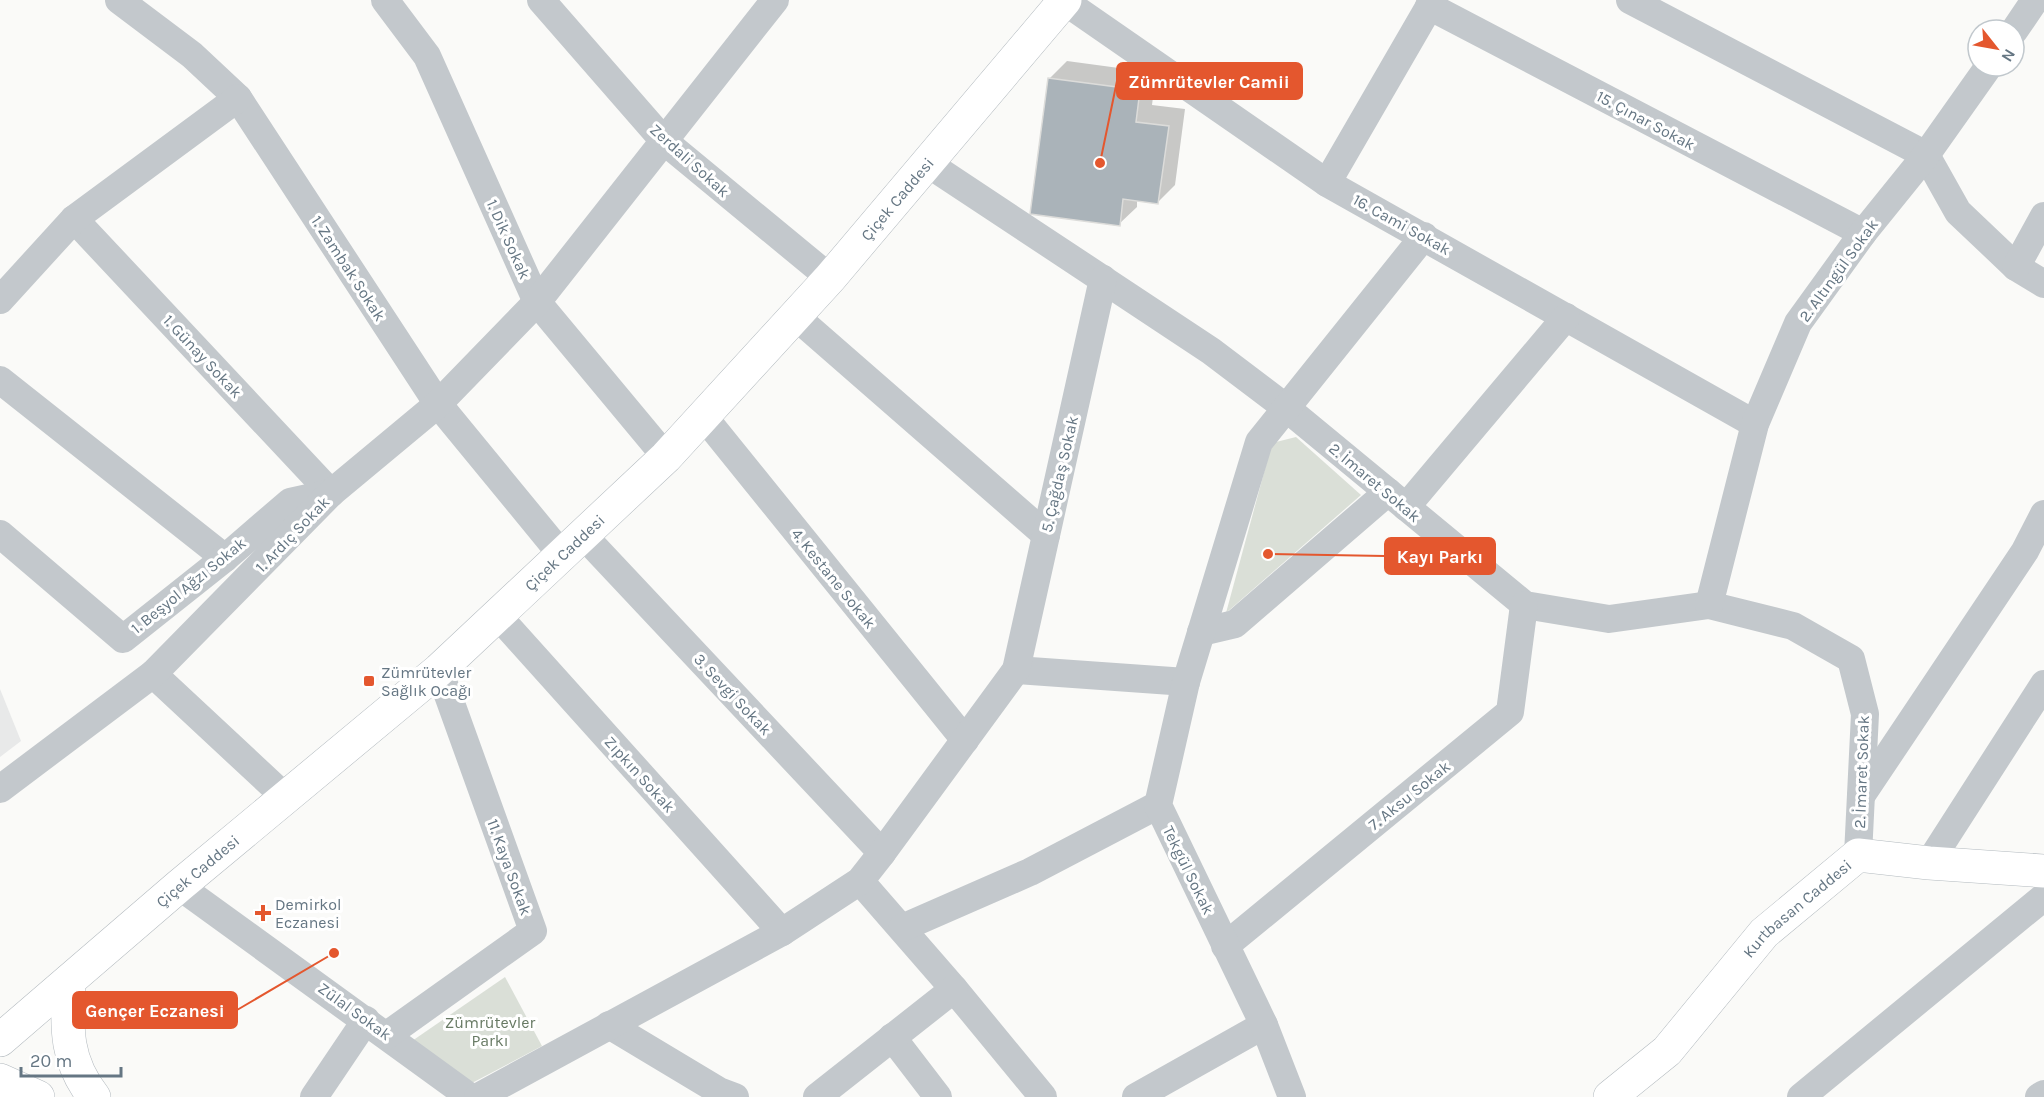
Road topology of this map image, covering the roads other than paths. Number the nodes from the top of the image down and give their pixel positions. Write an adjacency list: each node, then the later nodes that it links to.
1 (119, 0): 11 (street, 1. Zambak Sokak)
2 (384, 0): 25 (street, 1. Dik Sokak)
3 (541, 0): 12 (street, Zerdali Sokak)
4 (775, 0): 12 (street, 1. Ardıç Sokak)
5 (1630, 0): 13 (street)
6 (1065, 1): 14 (main road, Çiçek Caddesi); 15 (street, 16. Cami Sokak)
7 (2033, 1): 9 (street)
8 (1431, 3): 15 (street); 18 (street, 15. Çınar Sokak)
9 (2022, 18)
10 (1981, 78): 13 (street, 2. Altıngül Sokak)
11 (238, 98): 17 (street); 29 (street, 1. Zambak Sokak)
12 (664, 141): 21 (street, Zerdali Sokak); 25 (street, 1. Ardıç Sokak)
13 (1926, 155): 18 (street, 2. Altıngül Sokak); 20 (street)
14 (927, 163): 21 (main road, Çiçek Caddesi); 22 (street, 2. İmaret Sokak)
15 (1328, 183): 19 (street, 16. Cami Sokak)
16 (2044, 216): 20 (street)
17 (74, 219): 24 (street); 34 (street, 1. Günay Sokak)
18 (1863, 233): 32 (street, 2. Altıngül Sokak)
19 (1424, 236): 27 (street, 16. Cami Sokak); 30 (street, Tekgül Sokak)
20 (2016, 267): 23 (street)
21 (830, 278): 26 (main road, Çiçek Caddesi)
22 (1103, 279): 30 (street, 2. İmaret Sokak); 38 (street, 5. Çağdaş Sokak)
23 (2044, 284)
24 (0, 300)
25 (537, 302): 29 (street, 1. Ardıç Sokak); 33 (street, 1. Dik Sokak)
26 (795, 316): 31 (main road, Çiçek Caddesi); 38 (street)
27 (1566, 317): 32 (street, 16. Cami Sokak); 35 (street)
28 (0, 380): 40 (street)
29 (438, 404): 34 (street, 1. Ardıç Sokak); 39 (street, 1. Zambak Sokak)
30 (1285, 407): 35 (street, 2. İmaret Sokak); 44 (street, Tekgül Sokak)
31 (704, 417): 33 (main road, Çiçek Caddesi); 50 (street, 4. Kestane Sokak)
32 (1755, 424): 42 (street, 2. Altıngül Sokak)
33 (666, 457): 39 (main road, Çiçek Caddesi)
34 (332, 493): 40 (street, 1. Beşyol Ağzı Sokak); 47 (street, 1. Ardıç Sokak)
35 (1397, 500): 41 (street, 2. İmaret Sokak); 44 (street)
36 (2044, 514): 52 (street)
37 (0, 534): 40 (street, 1. Beşyol Ağzı Sokak)
38 (1046, 535): 46 (street, 5. Çağdaş Sokak)
39 (573, 545): 43 (main road, Çiçek Caddesi); 55 (street, 3. Sevgi Sokak)
40 (225, 558)
41 (1524, 605): 42 (street, 2. İmaret Sokak); 64 (street, 7. Aksu Sokak)
42 (1709, 605): 52 (street, 2. İmaret Sokak)
43 (498, 616): 45 (main road, Çiçek Caddesi); 63 (street, Zıpkın Sokak)
44 (1201, 632): 48 (street, Tekgül Sokak)
45 (439, 670): 53 (main road, Çiçek Caddesi); 69 (street, 11. Kaya Sokak)
46 (1016, 670): 48 (street); 50 (street, 5. Çağdaş Sokak)
47 (153, 674): 51 (street, 1. Ardıç Sokak); 53 (street)
48 (1186, 682): 54 (street, Tekgül Sokak)
49 (2044, 684): 57 (street)
50 (964, 740): 55 (street, 5. Çağdaş Sokak)
51 (0, 789)
52 (1861, 796): 56 (street, 2. İmaret Sokak)
53 (285, 797): 60 (main road, Çiçek Caddesi)
54 (1158, 805): 62 (street); 64 (street, Tekgül Sokak)
55 (882, 854): 59 (street, 5. Çağdaş Sokak)
56 (1858, 855): 57 (main road, Kurtbasan Caddesi); 85 (main road, Kurtbasan Caddesi)
57 (1929, 863): 58 (main road, Kurtbasan Caddesi)
58 (2044, 871)
59 (860, 881): 62 (street); 63 (street)
60 (179, 886): 65 (main road, Çiçek Caddesi); 69 (street, Zülal Sokak)
61 (2044, 897): 86 (street)
62 (902, 928): 66 (street)
63 (782, 932): 67 (street)
64 (1226, 946): 68 (street, Tekgül Sokak)
65 (69, 981): 71 (main road, Çiçek Caddesi); 76 (main road)
66 (954, 989): 70 (street); 82 (street)
67 (609, 1025): 74 (street); 79 (street)
68 (1264, 1026): 83 (street); 84 (street, Tekgül Sokak)
69 (377, 1027): 77 (street); 78 (street, Zülal Sokak)
70 (892, 1037): 80 (street); 81 (street)
71 (0, 1040)
72 (0, 1080): 75 (main road)
73 (2044, 1094): 87 (street)
74 (724, 1095)
75 (38, 1097)
76 (94, 1097)
77 (314, 1097)
78 (470, 1097)
79 (478, 1097)
80 (817, 1097)
81 (938, 1097)
82 (1043, 1097)
83 (1136, 1097)
84 (1292, 1097)
85 (1610, 1097)
86 (1801, 1097)
87 (2040, 1097)

